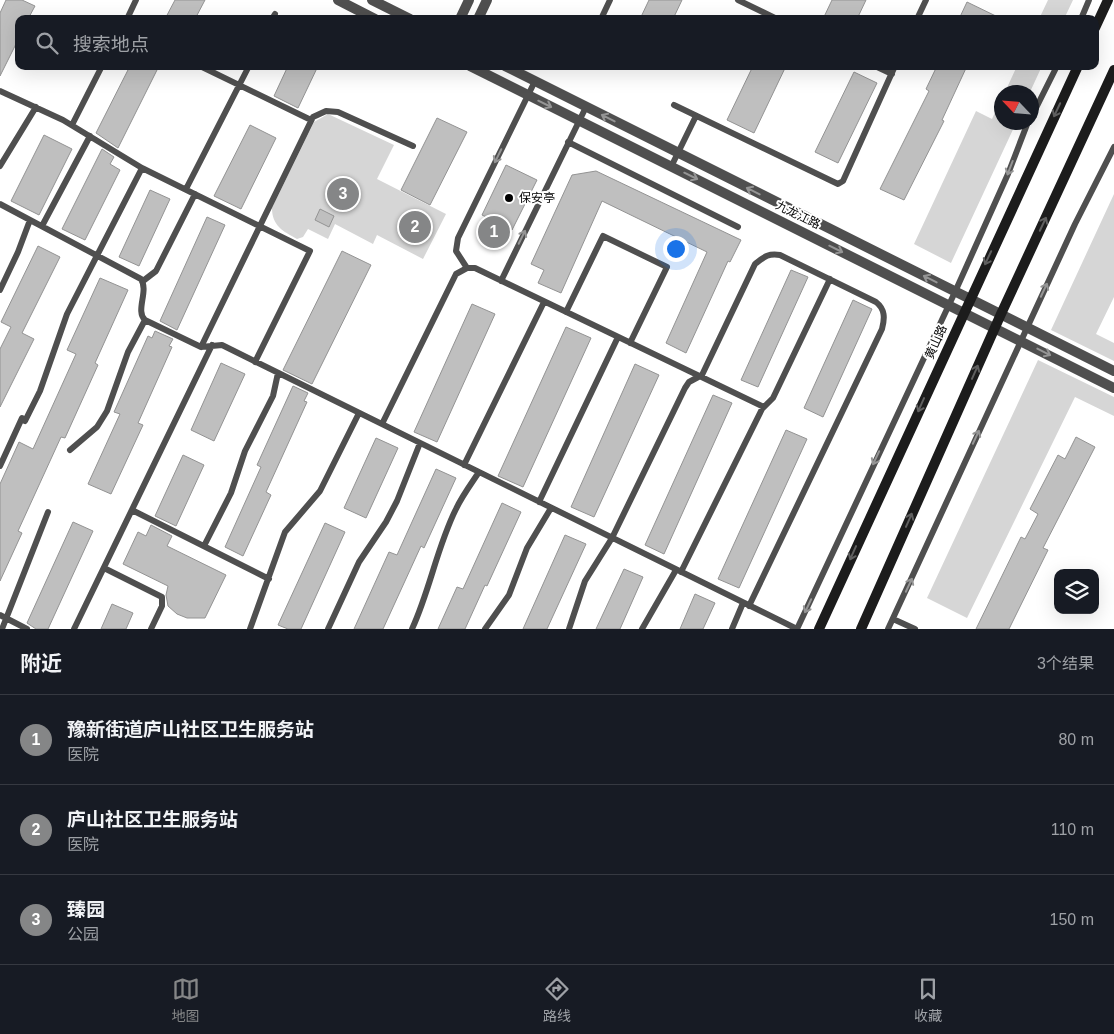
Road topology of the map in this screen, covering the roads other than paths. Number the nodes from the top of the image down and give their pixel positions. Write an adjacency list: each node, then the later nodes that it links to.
1 (136, 0): 11 (lane)
2 (338, 0): 12 (street)
3 (372, 0): 13 (street)
4 (469, 0): 14 (street)
5 (487, 0): 15 (street)
6 (610, 0): 16 (lane)
7 (738, 0): 17 (lane)
8 (926, 0): 18 (lane)
9 (1089, 0): 19 (lane)
10 (1108, 0): 20 (main road)
11 (128, 15)
12 (367, 15)
13 (402, 15)
14 (462, 15)
15 (480, 15)
16 (603, 15)
17 (769, 15)
18 (919, 15)
19 (1082, 15)
20 (1099, 19)
21 (100, 70): 43 (lane)
22 (208, 70): 33 (lane)
23 (247, 70): 33 (lane)
24 (478, 70): 35 (street, 九龙江路)
25 (513, 70): 32 (street, 九龙江路)
26 (884, 70): 31 (lane)
27 (894, 70): 31 (lane)
28 (1055, 70): 36 (lane)
29 (1076, 70): 67 (main road, 黄山路, one-way to 67)
30 (1114, 70): 72 (main road, one-way to 30)
31 (892, 74): 40 (lane)
32 (534, 81): 35 (lane); 38 (street, 九龙江路)
33 (239, 86): 41 (lane); 53 (lane)
34 (0, 91): 39 (lane)
35 (528, 95): 42 (street, 九龙江路, one-way to 42); 61 (lane, one-way to 61)
36 (1039, 102)
37 (674, 105): 40 (lane)
38 (586, 107): 42 (lane); 49 (street, 九龙江路, one-way to 38)
39 (36, 108): 43 (lane); 50 (lane)
40 (696, 116): 49 (lane)
41 (311, 120): 47 (lane); 58 (lane)
42 (579, 121): 46 (lane); 51 (street, 九龙江路)
43 (72, 126): 45 (lane)
44 (1025, 130): 66 (lane, one-way to 66)
45 (90, 136): 52 (lane); 57 (lane)
46 (568, 142): 59 (lane); 64 (lane, one-way to 46)
47 (413, 146)
48 (1114, 147): 75 (lane, one-way to 48)
49 (678, 153): 51 (lane); 66 (street, 九龙江路, one-way to 49)
50 (0, 166)
51 (671, 166): 69 (street, 九龙江路, one-way to 69)
52 (142, 168): 53 (lane); 60 (lane)
53 (186, 189): 54 (lane)
54 (195, 194): 58 (lane); 63 (lane)
55 (0, 204): 56 (lane)
56 (30, 220): 57 (lane); 65 (lane)
57 (42, 226): 60 (lane)
58 (260, 226): 80 (lane); 81 (lane)
59 (738, 227)
60 (96, 254): 63 (lane); 92 (lane)
61 (467, 268): 64 (lane); 88 (lane)
62 (830, 279): 84 (lane); 86 (lane); 103 (lane)
63 (142, 281): 73 (lane)
64 (501, 281): 68 (lane)
65 (0, 290)
66 (955, 292): 67 (street, 九龙江路); 69 (lane)
67 (969, 299): 71 (main road, 黄山路); 72 (street, 九龙江路)
68 (544, 302): 70 (lane); 91 (lane)
69 (948, 304): 71 (street, 九龙江路); 117 (lane, one-way to 117)
70 (566, 312): 76 (lane); 78 (lane)
71 (963, 312): 74 (street, 九龙江路); 118 (main road, 黄山路, one-way to 118)
72 (1001, 314): 74 (main road); 75 (street, 九龙江路)
73 (145, 320): 80 (lane); 90 (lane)
74 (995, 327): 77 (street, 九龙江路); 119 (main road, one-way to 74)
75 (1027, 328): 77 (lane); 82 (street, 九龙江路)
76 (618, 337): 78 (lane); 94 (lane)
77 (1021, 340): 85 (street, 九龙江路, one-way to 85); 105 (lane, one-way to 77)
78 (630, 343): 84 (lane)
79 (212, 345): 80 (lane); 81 (lane); 96 (lane)
80 (201, 347)
81 (255, 362): 83 (lane)
82 (1114, 372)
83 (278, 373): 87 (lane); 99 (lane)
84 (700, 376): 86 (lane); 98 (lane)
85 (1114, 388)
86 (764, 407): 101 (lane)
87 (359, 413): 88 (lane); 102 (lane)
88 (382, 424): 89 (lane)
89 (420, 443): 91 (lane); 111 (lane)
90 (70, 450)
91 (464, 465): 93 (lane)
92 (0, 466)
93 (479, 472): 94 (lane); 112 (lane)
94 (538, 502): 95 (lane)
95 (551, 508): 98 (lane); 113 (lane)
96 (132, 510): 99 (lane); 100 (lane)
97 (48, 512): 104 (lane)
98 (612, 538): 101 (lane); 114 (lane)
99 (204, 546): 102 (lane)
100 (104, 568): 108 (lane); 109 (lane)
101 (678, 571): 103 (lane); 115 (lane)
102 (269, 579): 110 (lane)
103 (746, 605): 116 (lane); 117 (lane)
104 (3, 617): 106 (lane); 107 (lane)
105 (893, 619): 120 (lane); 121 (lane)
106 (2, 629)
107 (27, 629)
108 (74, 629)
109 (150, 629)
110 (250, 629)
111 (328, 629)
112 (412, 629)
113 (485, 629)
114 (568, 629)
115 (642, 629)
116 (732, 629)
117 (797, 629)
118 (819, 629)
119 (861, 629)
120 (888, 629)
121 (915, 629)

